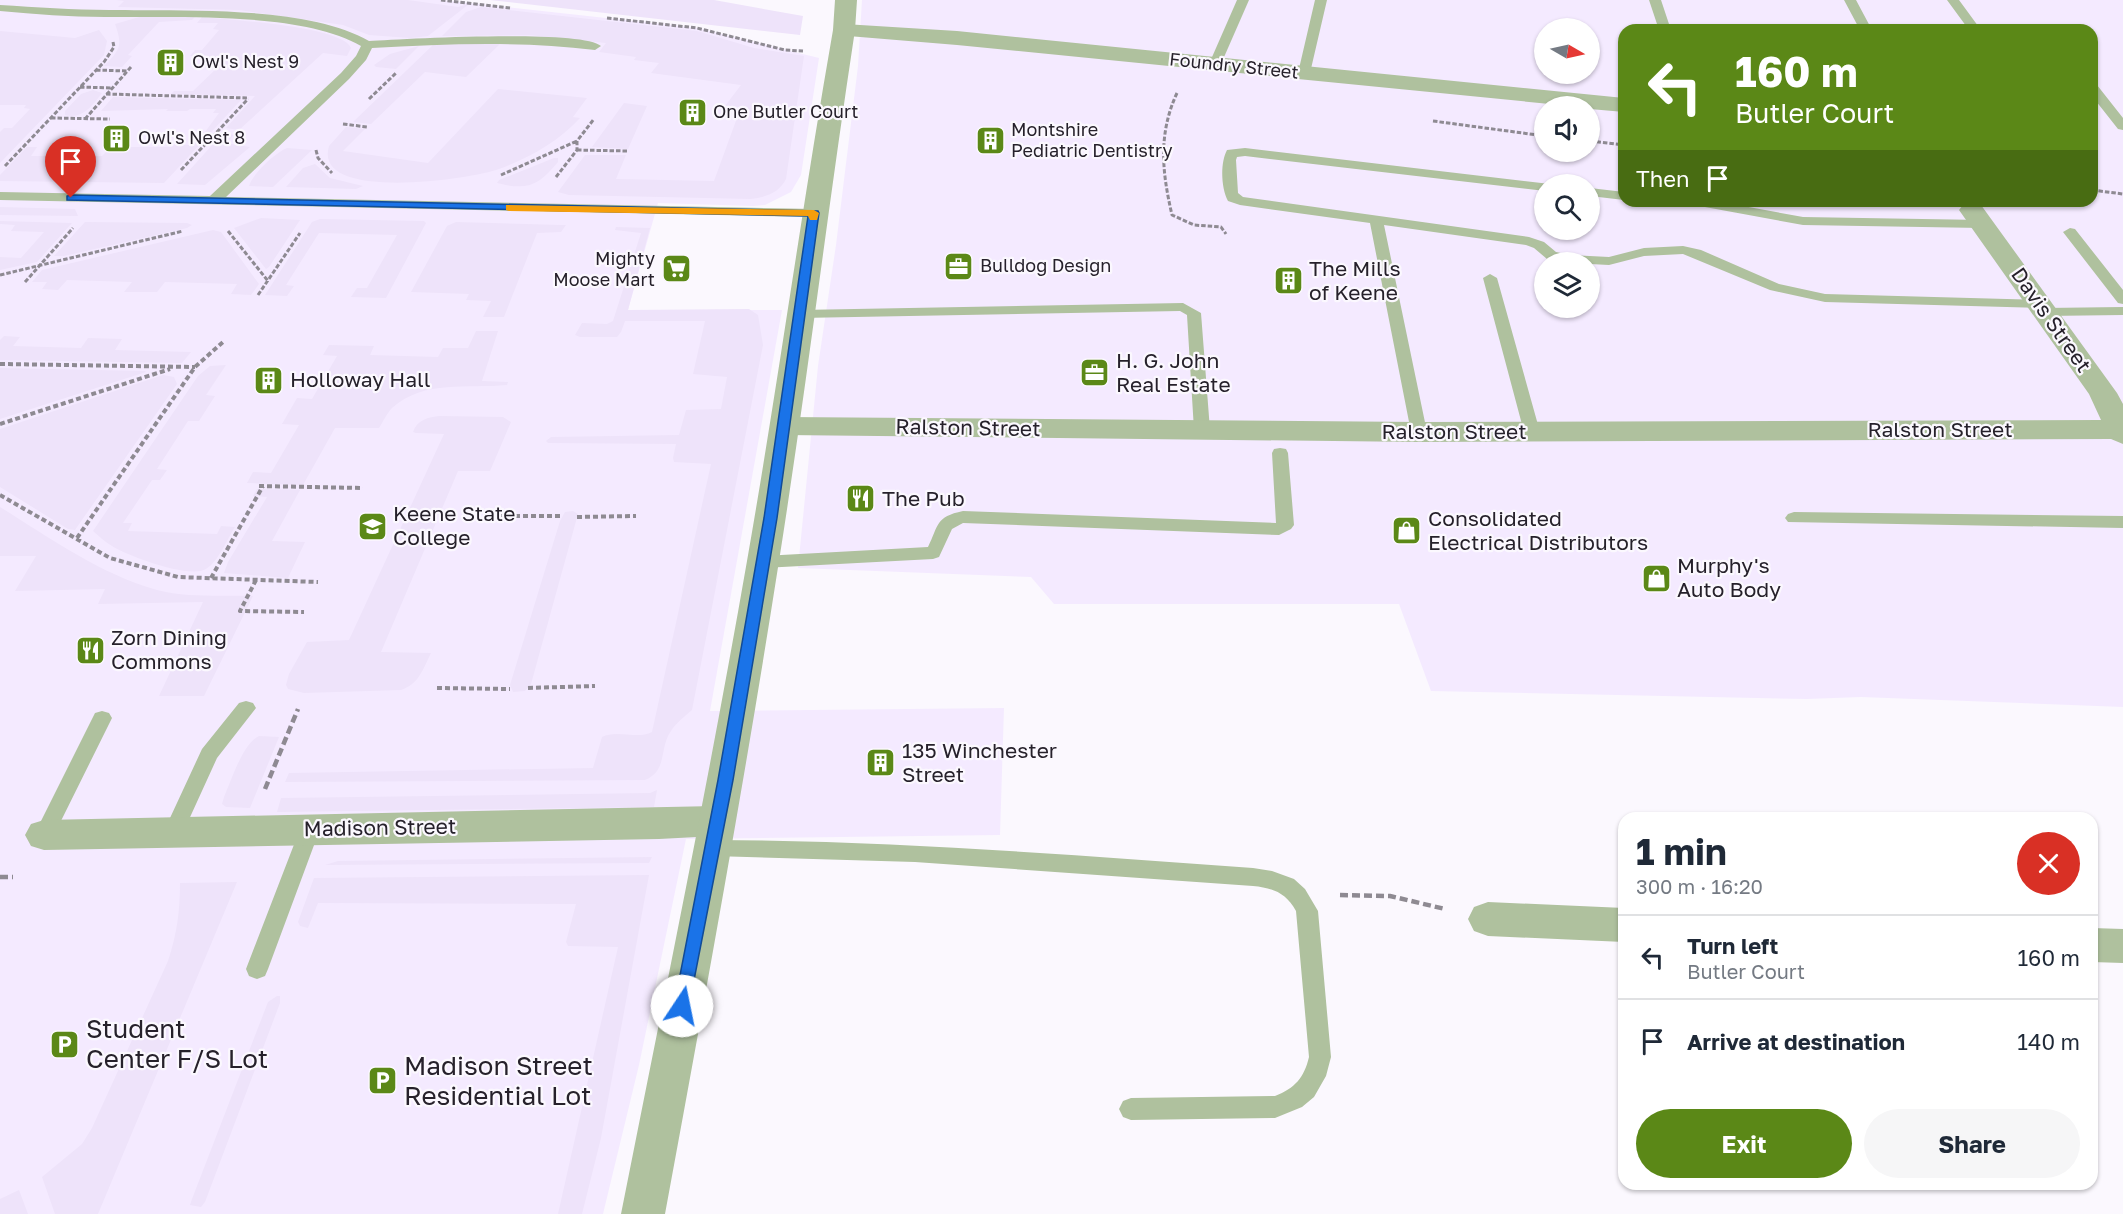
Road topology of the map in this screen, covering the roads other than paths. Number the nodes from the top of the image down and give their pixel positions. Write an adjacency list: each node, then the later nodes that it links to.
1 (846, 0): 11 (street)
2 (1243, 0): 14 (lane)
3 (1321, 0): 15 (lane)
4 (1655, 0): 8 (lane)
5 (1850, 0): 9 (lane)
6 (1953, 0): 10 (lane)
7 (0, 8): 12 (lane)
8 (1663, 24)
9 (1863, 24)
10 (1971, 24)
11 (844, 30): 14 (street, Foundry Street); 25 (street)
12 (367, 45): 13 (lane); 23 (lane)
13 (595, 46)
14 (1215, 64): 15 (street, Foundry Street)
15 (1304, 73): 17 (street, Foundry Street)
16 (2098, 94): 18 (lane)
17 (1618, 104)
18 (2123, 126)
19 (1534, 186): 27 (lane)
20 (1600, 193): 21 (lane)
21 (1618, 195)
22 (0, 196): 23 (lane)
23 (212, 202): 25 (lane)
24 (1725, 207): 26 (lane)
25 (814, 213): 33 (street)
26 (1977, 217): 31 (street, Davis Street)
27 (1376, 220): 31 (lane); 37 (lane)
28 (2070, 232): 30 (lane)
29 (1490, 278): 38 (lane)
30 (2123, 300)
31 (2042, 308): 32 (lane); 36 (street, Davis Street)
32 (2123, 311)
33 (800, 314): 34 (street); 35 (lane)
34 (785, 426): 35 (street, Ralston Street); 42 (street)
35 (1202, 430): 37 (street, Ralston Street)
36 (2122, 431): 38 (street, Ralston Street)
37 (1419, 432): 38 (street, Ralston Street)
38 (1532, 432)
39 (1280, 453): 42 (lane)
40 (1794, 518): 41 (lane)
41 (2123, 522)
42 (763, 562): 48 (street)
43 (246, 708): 46 (lane)
44 (102, 718): 47 (lane)
45 (310, 829): 46 (street, Madison Street); 48 (street, Madison Street); 53 (lane)
46 (174, 831): 47 (street, Madison Street)
47 (44, 835)
48 (714, 835): 54 (lane); 55 (street)
49 (1488, 920): 50 (street)
50 (1618, 925)
51 (2098, 945): 52 (street)
52 (2123, 946)
53 (257, 969)
54 (1131, 1109)
55 (643, 1214)

